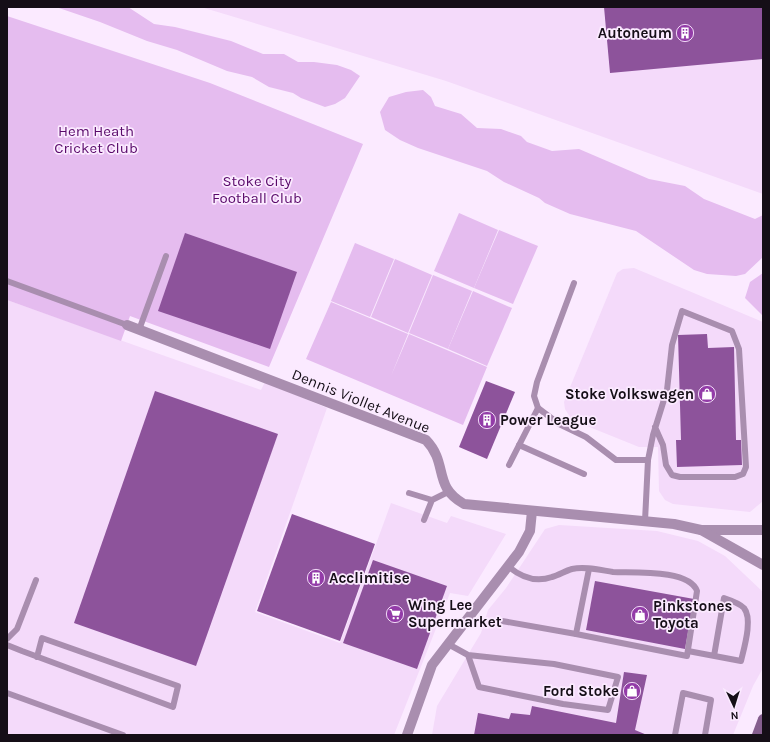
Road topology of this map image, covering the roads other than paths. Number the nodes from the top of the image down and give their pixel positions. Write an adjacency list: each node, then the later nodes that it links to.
1 (166, 256): 5 (lane)
2 (7, 281): 4 (lane)
3 (574, 283): 6 (lane)
4 (127, 325): 5 (street, Dennis Viollet Avenue)
5 (139, 330): 13 (street, Dennis Viollet Avenue)
6 (538, 408): 8 (lane); 9 (lane)
7 (655, 427): 7 (lane); 9 (lane)
8 (519, 445): 10 (lane); 11 (lane)
9 (648, 460): 17 (lane)
10 (509, 465)
11 (584, 474)
12 (409, 492): 14 (lane)
13 (448, 492): 14 (lane); 15 (street)
14 (432, 500): 16 (lane)
15 (532, 511): 17 (street); 21 (street)
16 (424, 520)
17 (645, 521): 18 (street)
18 (701, 530): 19 (street); 20 (street)
19 (763, 530)
20 (763, 565)
21 (509, 567): 22 (lane); 27 (street)
22 (589, 569): 25 (lane); 29 (lane)
23 (36, 580): 26 (lane)
24 (502, 620): 25 (lane)
25 (576, 634): 29 (lane)
26 (7, 640)
27 (448, 644): 30 (lane); 36 (street)
28 (7, 645): 32 (lane)
29 (688, 651): 31 (lane)
30 (468, 655): 30 (lane)
31 (714, 656): 31 (lane)
32 (37, 657): 32 (lane)
33 (7, 693): 35 (lane)
34 (763, 719): 39 (main road)
35 (123, 735)
36 (407, 735)
37 (675, 735): 38 (lane)
38 (705, 735)
39 (757, 735)

